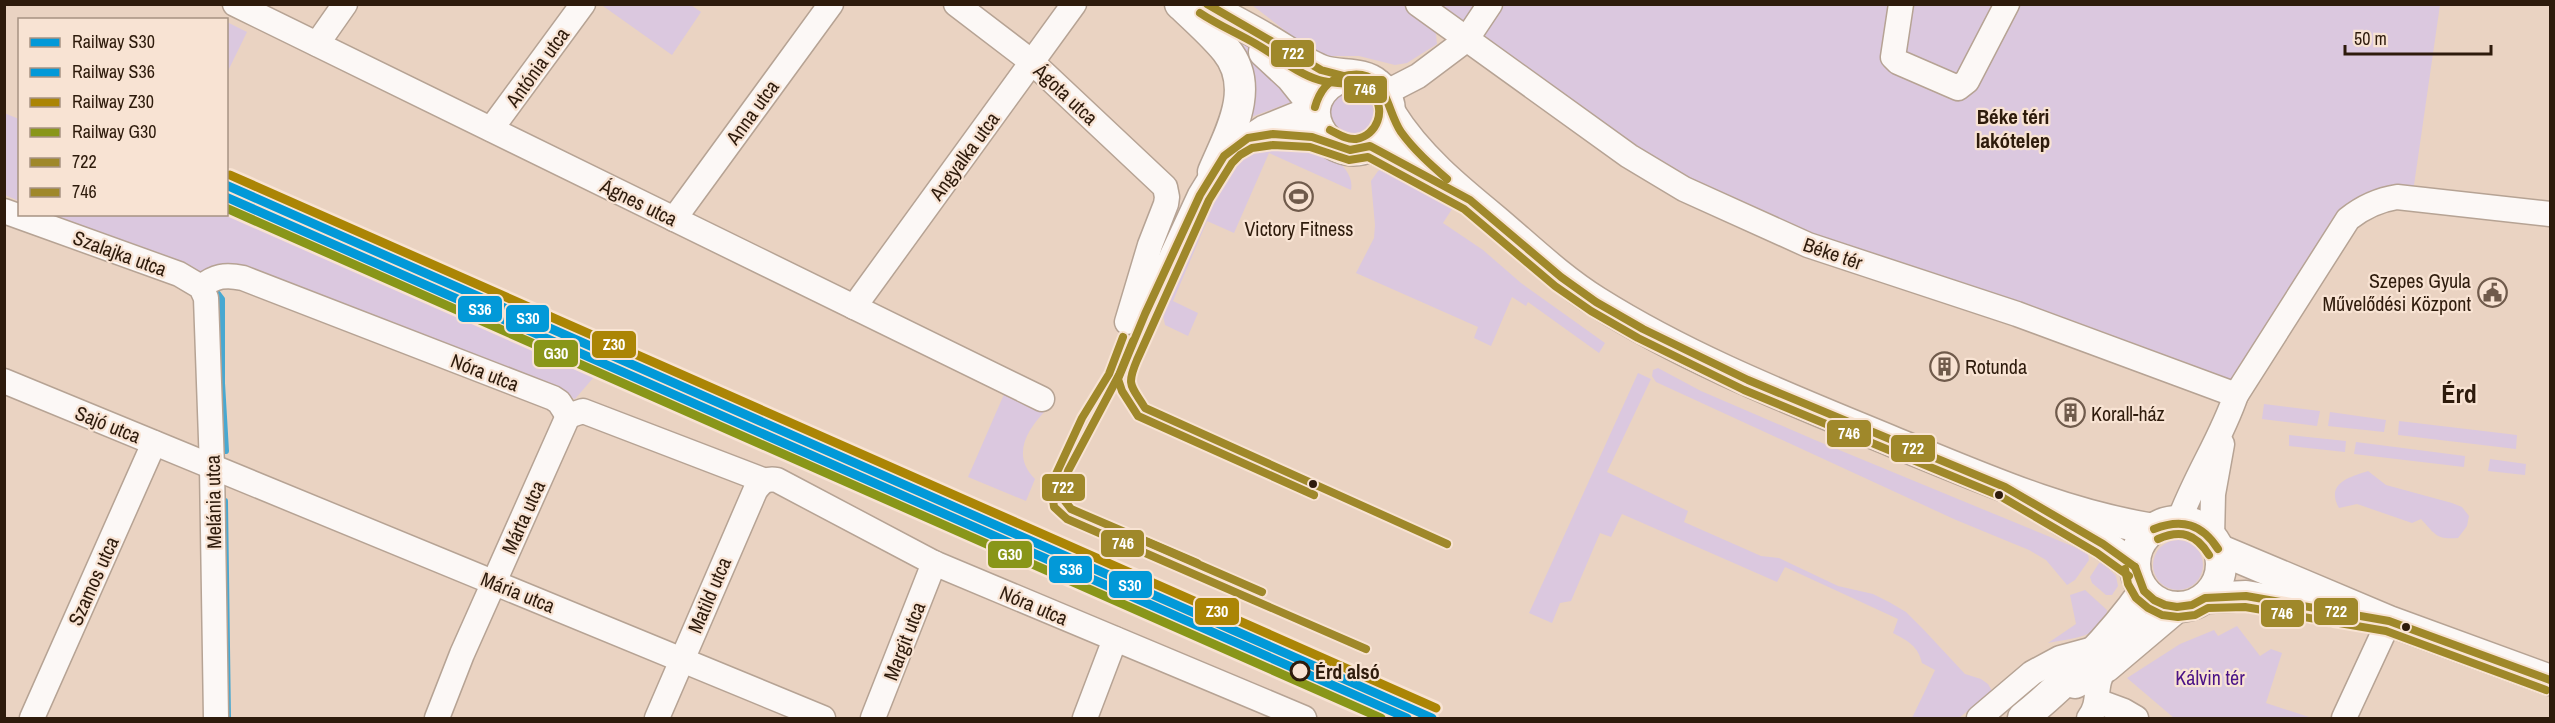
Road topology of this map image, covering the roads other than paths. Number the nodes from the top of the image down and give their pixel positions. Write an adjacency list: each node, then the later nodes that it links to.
1 (235, 4): 14 (street, Ágnes utca)
2 (345, 4): 14 (street)
3 (583, 4): 19 (street, Antónia utca)
4 (831, 4): 27 (street, Anna utca)
5 (956, 4): 15 (street, Ágota utca)
6 (1074, 4): 15 (street, Angyalka utca)
7 (1180, 4): 23 (main road)
8 (1418, 4): 13 (street, Béke tér)
9 (1490, 4): 13 (street)
10 (1901, 4): 11 (street)
11 (2007, 4)
12 (1210, 7): 16 (main road); 18 (main road)
13 (1466, 40): 17 (street); 31 (street, Béke tér)
14 (317, 45): 19 (street, Ágnes utca)
15 (1032, 62): 23 (street, Ágota utca); 29 (street, Angyalka utca)
16 (1344, 76): 17 (main road); 18 (main road)
17 (1388, 104): 22 (main road); 24 (main road)
18 (1315, 107): 20 (street); 21 (main road)
19 (491, 129): 27 (street, Ágnes utca)
20 (1248, 138): 21 (street); 23 (street)
21 (1329, 141): 22 (main road)
22 (1370, 146): 24 (main road)
23 (1214, 172)
24 (1470, 200): 38 (main road)
25 (4, 211): 28 (street, Szalajka utca)
26 (2550, 214): 31 (street)
27 (674, 219): 29 (street, Ágnes utca)
28 (207, 282): 33 (street, Nóra utca); 36 (street, Melánia utca)
29 (855, 307): 32 (street, Ágnes utca)
30 (4, 381): 35 (street, Sajó utca)
31 (2236, 395): 34 (street)
32 (1042, 399)
33 (567, 416): 37 (street, Nóra utca); 43 (street, Márta utca)
34 (2225, 427): 39 (street); 40 (street)
35 (154, 443): 36 (street, Sajó utca); 52 (street, Szamos utca)
36 (212, 467): 43 (street, Mária utca); 53 (street, Melánia utca)
37 (767, 480): 41 (street, Nóra utca); 48 (street, Matild utca)
38 (2006, 488): 39 (main road); 42 (main road)
39 (2166, 525): 40 (main road); 42 (main road)
40 (2215, 544): 44 (main road); 45 (main road)
41 (934, 563): 46 (street, Nóra utca); 57 (street, Margit utca)
42 (2140, 579): 44 (main road); 47 (main road)
43 (494, 581): 48 (street, Mária utca); 54 (street, Márta utca)
44 (2191, 603): 45 (main road); 47 (main road)
45 (2389, 621): 49 (main road); 62 (street)
46 (1115, 639): 58 (street); 59 (street, Nóra utca)
47 (2101, 657): 50 (street); 51 (main road); 60 (street)
48 (682, 660): 55 (street, Matild utca); 56 (street, Mária utca)
49 (2550, 680)
50 (2093, 710): 61 (street)
51 (2031, 712)
52 (32, 718)
53 (216, 718)
54 (437, 718)
55 (657, 718)
56 (823, 718)
57 (873, 718)
58 (1085, 718)
59 (1304, 718)
60 (1979, 718)
61 (2136, 718)
62 (2344, 718)

